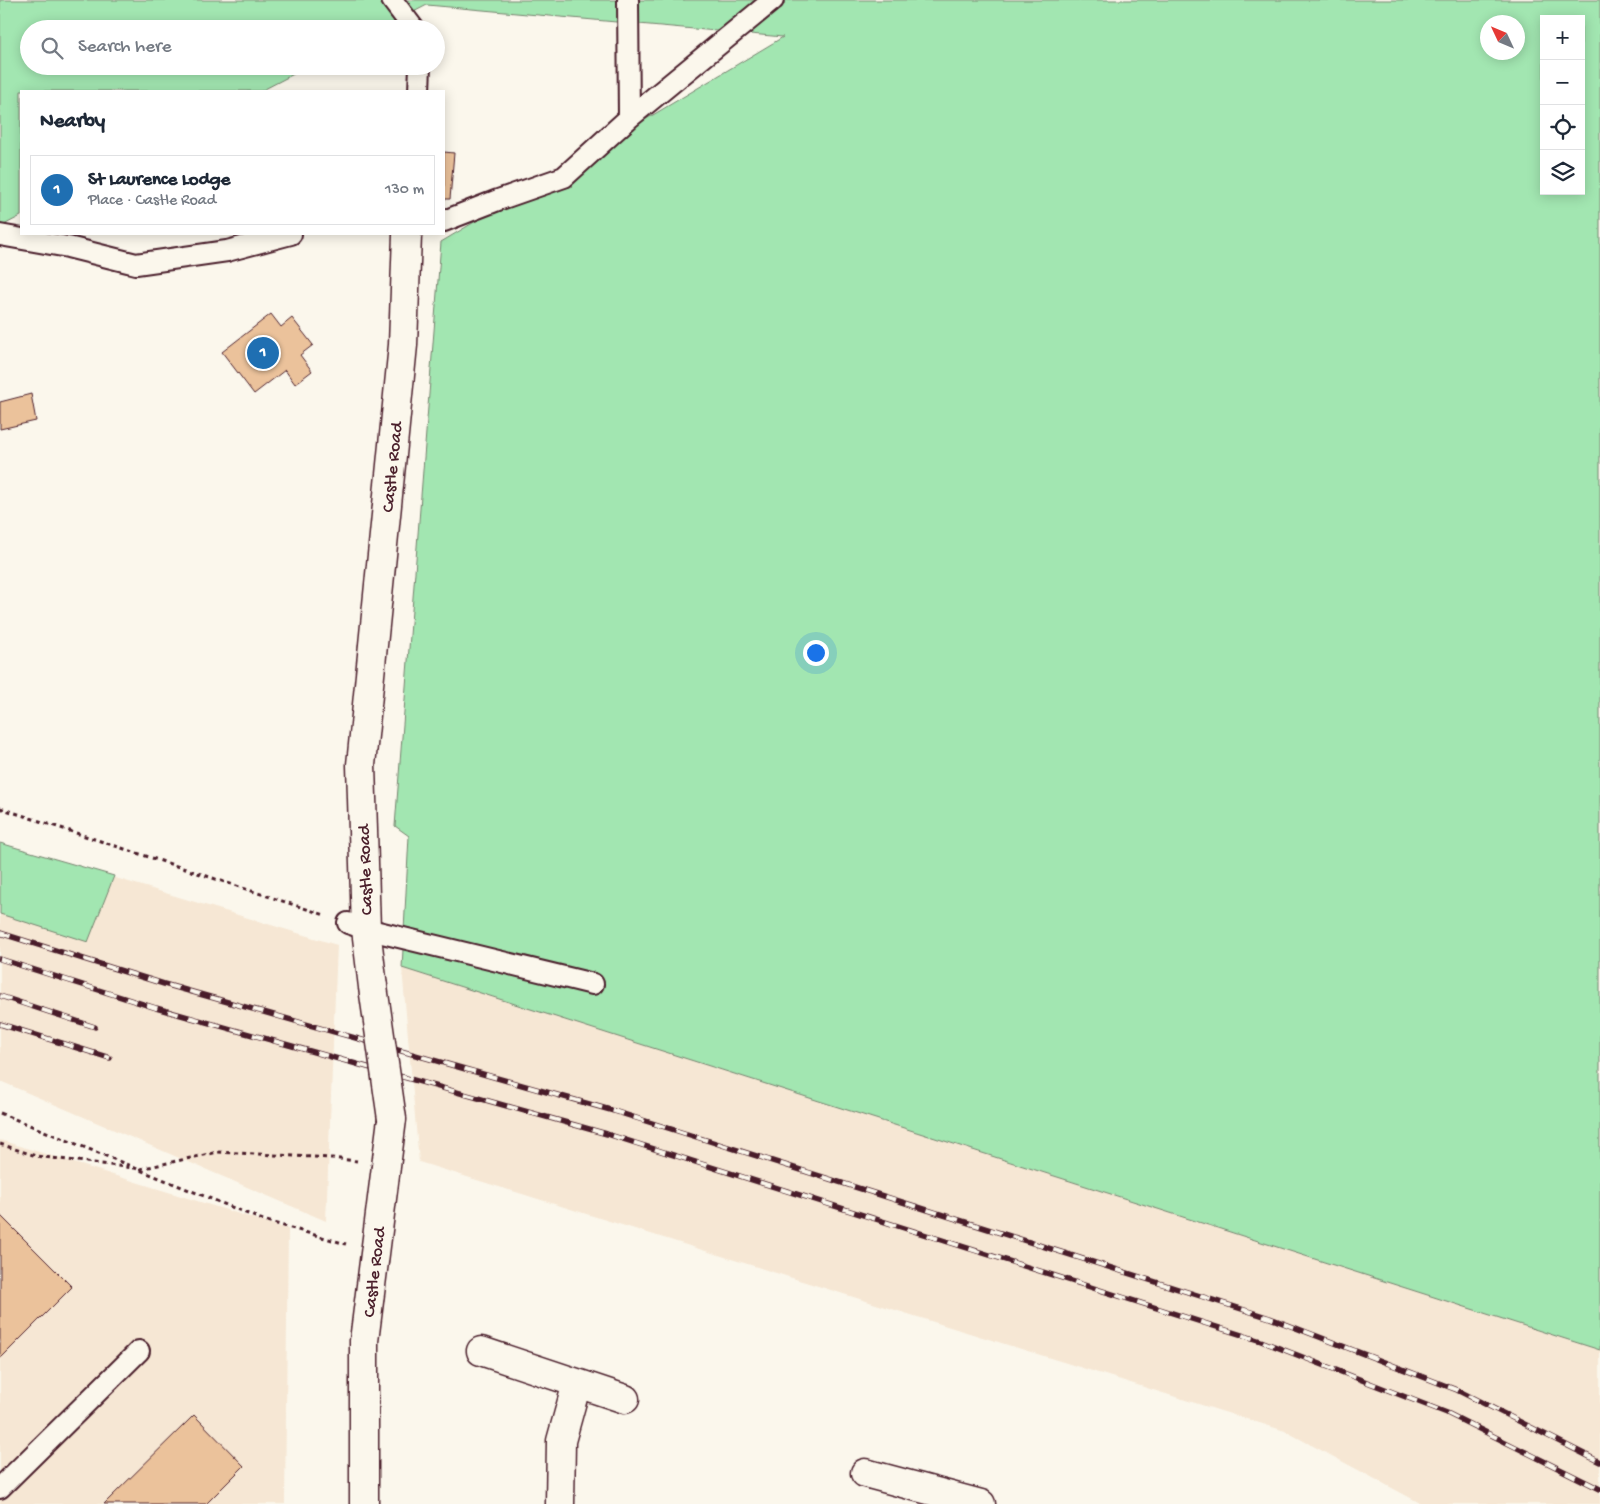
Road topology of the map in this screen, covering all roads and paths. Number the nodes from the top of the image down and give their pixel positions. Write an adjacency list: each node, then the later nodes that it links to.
1 (392, 0): 4 (lane)
2 (628, 0): 7 (lane)
3 (773, 0): 7 (lane)
4 (407, 20)
5 (420, 75): 6 (lane)
6 (419, 90)
7 (629, 118): 8 (lane)
8 (445, 221)
9 (0, 235): 10 (lane)
10 (287, 235)
11 (407, 235): 13 (street, Castle Road)
12 (0, 808): 13 (path)
13 (357, 926): 14 (lane); 17 (street, Castle Road, bridge)
14 (593, 984)
15 (0, 1112): 18 (path)
16 (0, 1144): 18 (path)
17 (386, 1164): 18 (path); 19 (street, Castle Road)
18 (140, 1169): 19 (path)
19 (375, 1252): 27 (street, Castle Road)
20 (140, 1351): 25 (lane)
21 (481, 1351): 22 (street)
22 (577, 1383): 23 (street); 28 (street)
23 (625, 1400)
24 (865, 1473): 26 (street)
25 (0, 1488)
26 (910, 1495): 29 (street)
27 (364, 1504)
28 (560, 1504)
29 (981, 1504)

